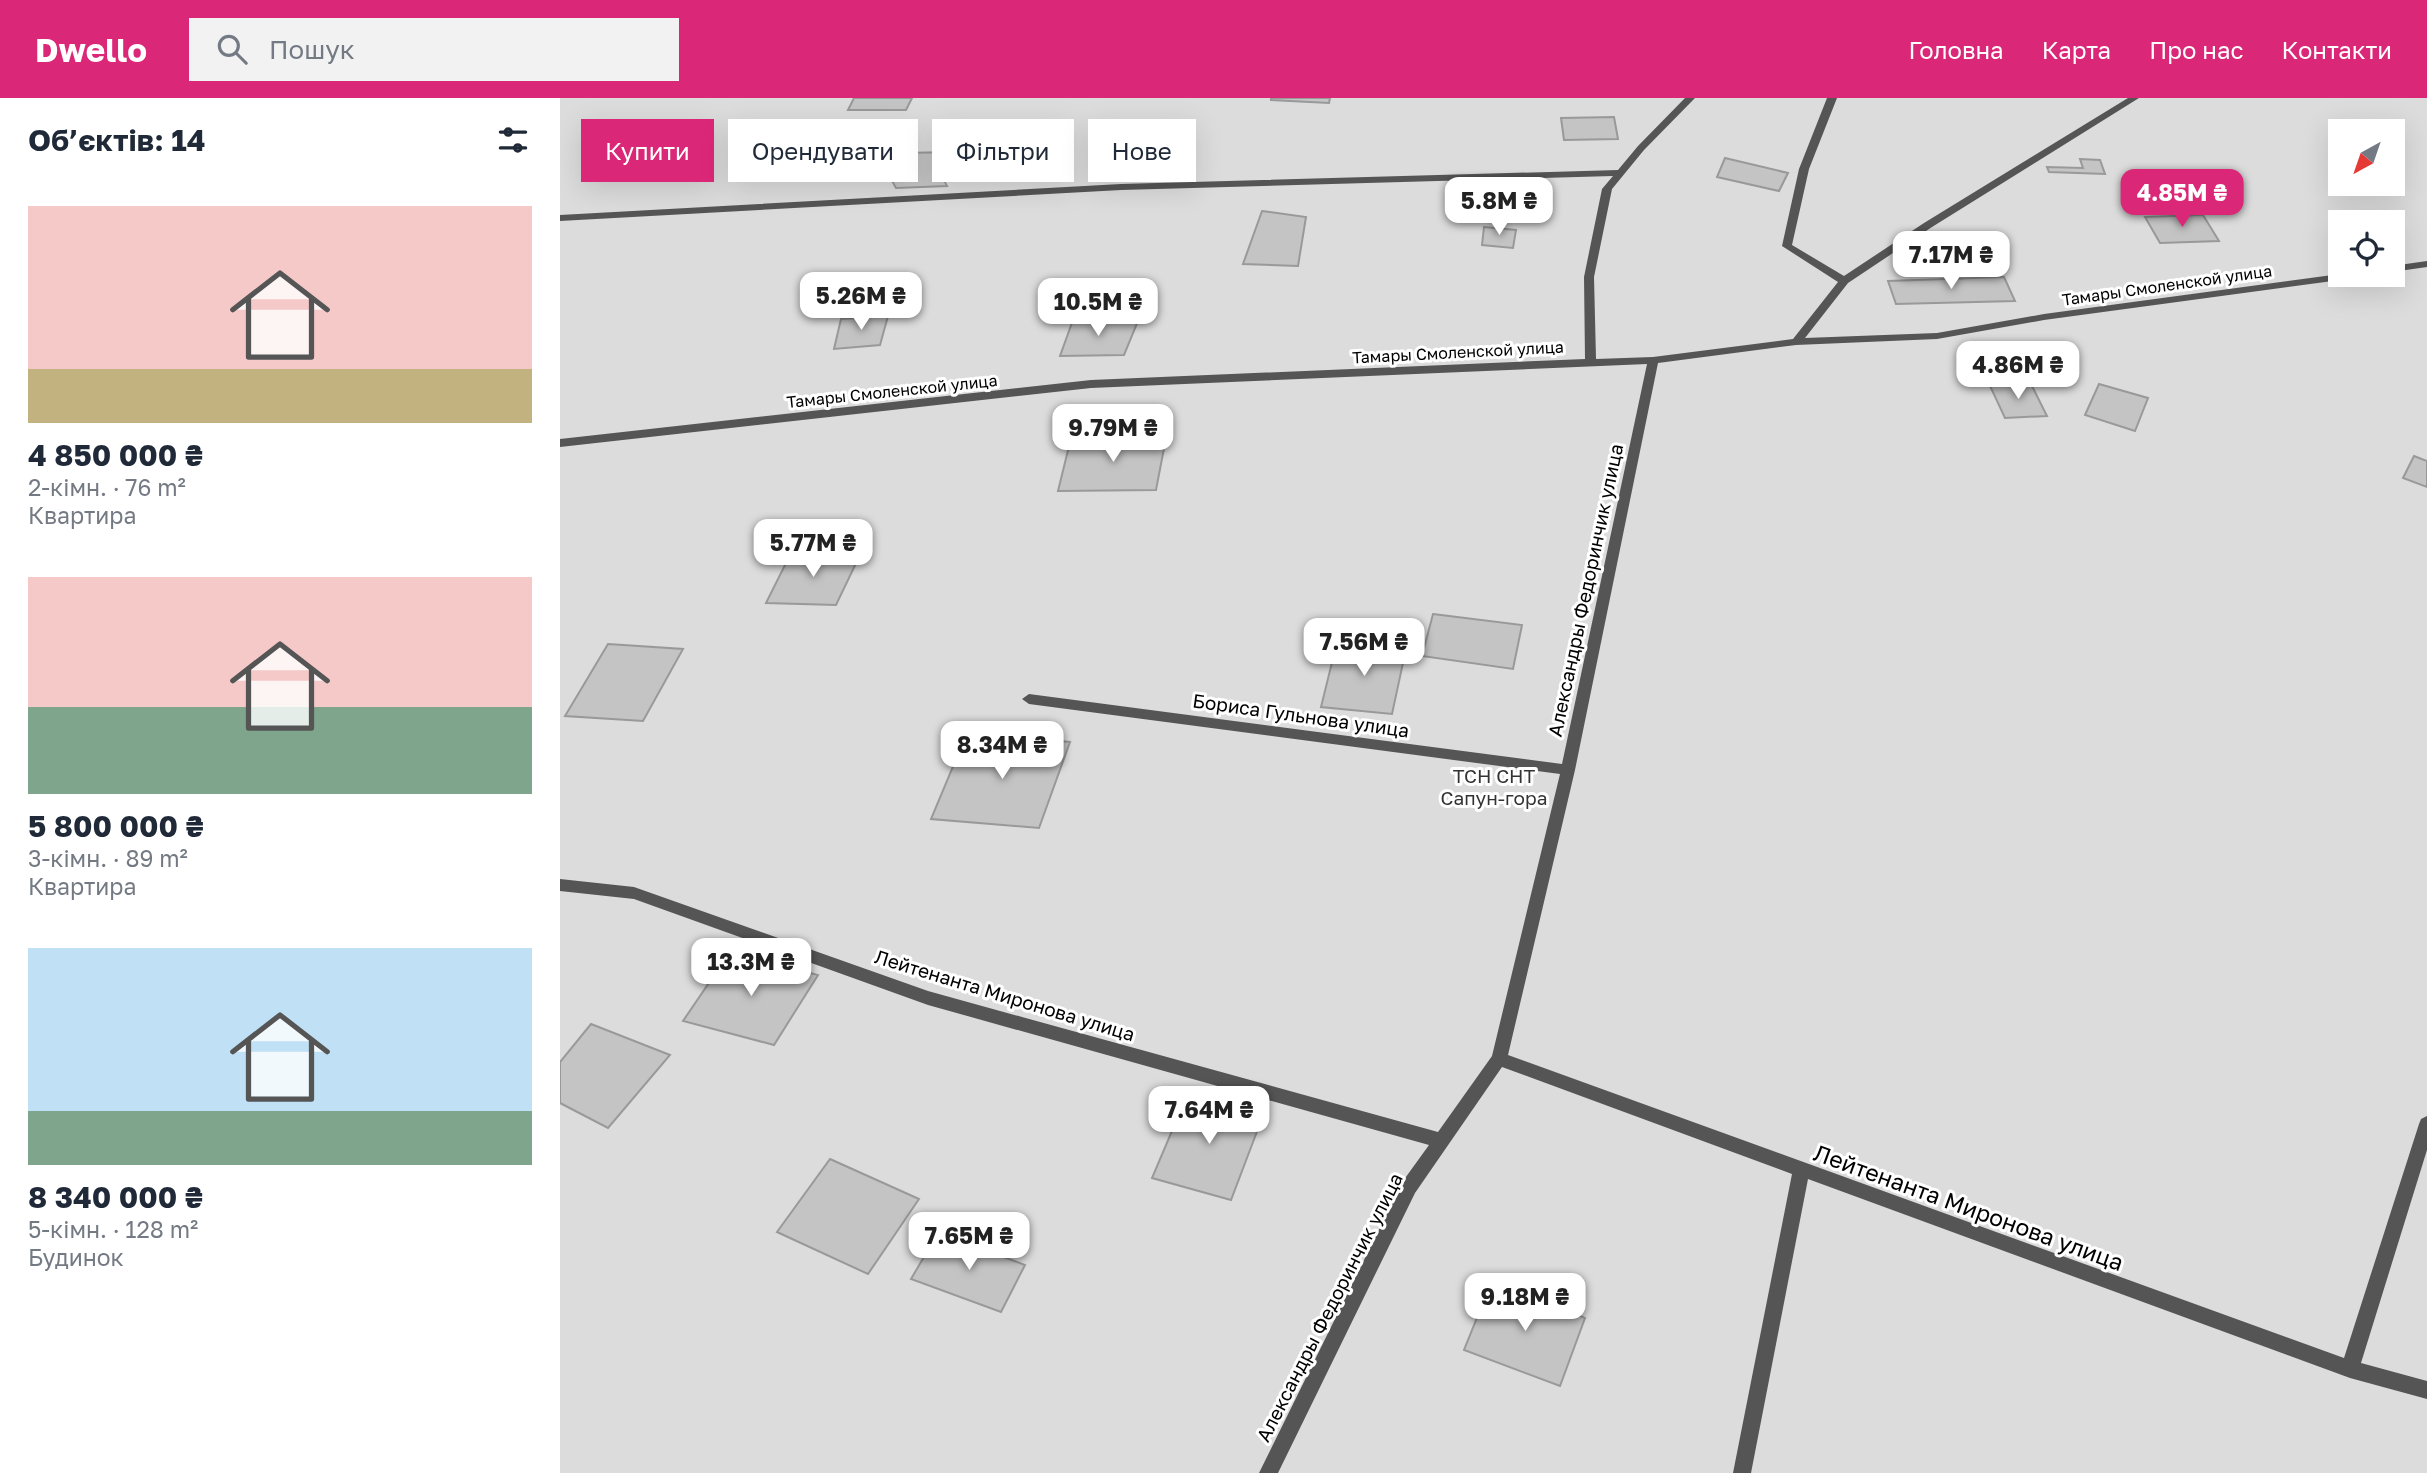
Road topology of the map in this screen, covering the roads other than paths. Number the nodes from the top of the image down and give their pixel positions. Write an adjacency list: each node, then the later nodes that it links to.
1 (1690, 98): 4 (lane)
2 (1832, 98): 9 (lane)
3 (2134, 98): 9 (lane)
4 (1620, 173): 5 (lane); 12 (lane)
5 (560, 218)
6 (2427, 264): 7 (lane)
7 (2405, 268)
8 (2328, 279): 10 (lane, Тамары Смоленской улица)
9 (1844, 281): 10 (lane)
10 (1796, 342): 11 (lane, Тамары Смоленской улица)
11 (1653, 360): 12 (lane, Тамары Смоленской улица); 15 (lane, Александры Федоринчик улица)
12 (1591, 361): 13 (lane, Тамары Смоленской улица)
13 (560, 443)
14 (1029, 699): 15 (lane, Бориса Гульнова улица)
15 (1567, 770): 17 (lane, Александры Федоринчик улица)
16 (560, 885): 19 (lane, Лейтенанта Миронова улица)
17 (1499, 1059): 19 (lane, Александры Федоринчик улица); 20 (lane, Лейтенанта Миронова улица)
18 (2427, 1124): 21 (lane)
19 (1441, 1141): 23 (lane, Александры Федоринчик улица)
20 (1801, 1170): 21 (lane, Лейтенанта Миронова улица); 24 (lane)
21 (2350, 1368): 22 (lane, Лейтенанта Миронова улица)
22 (2427, 1390)
23 (1268, 1473)
24 (1742, 1473)

